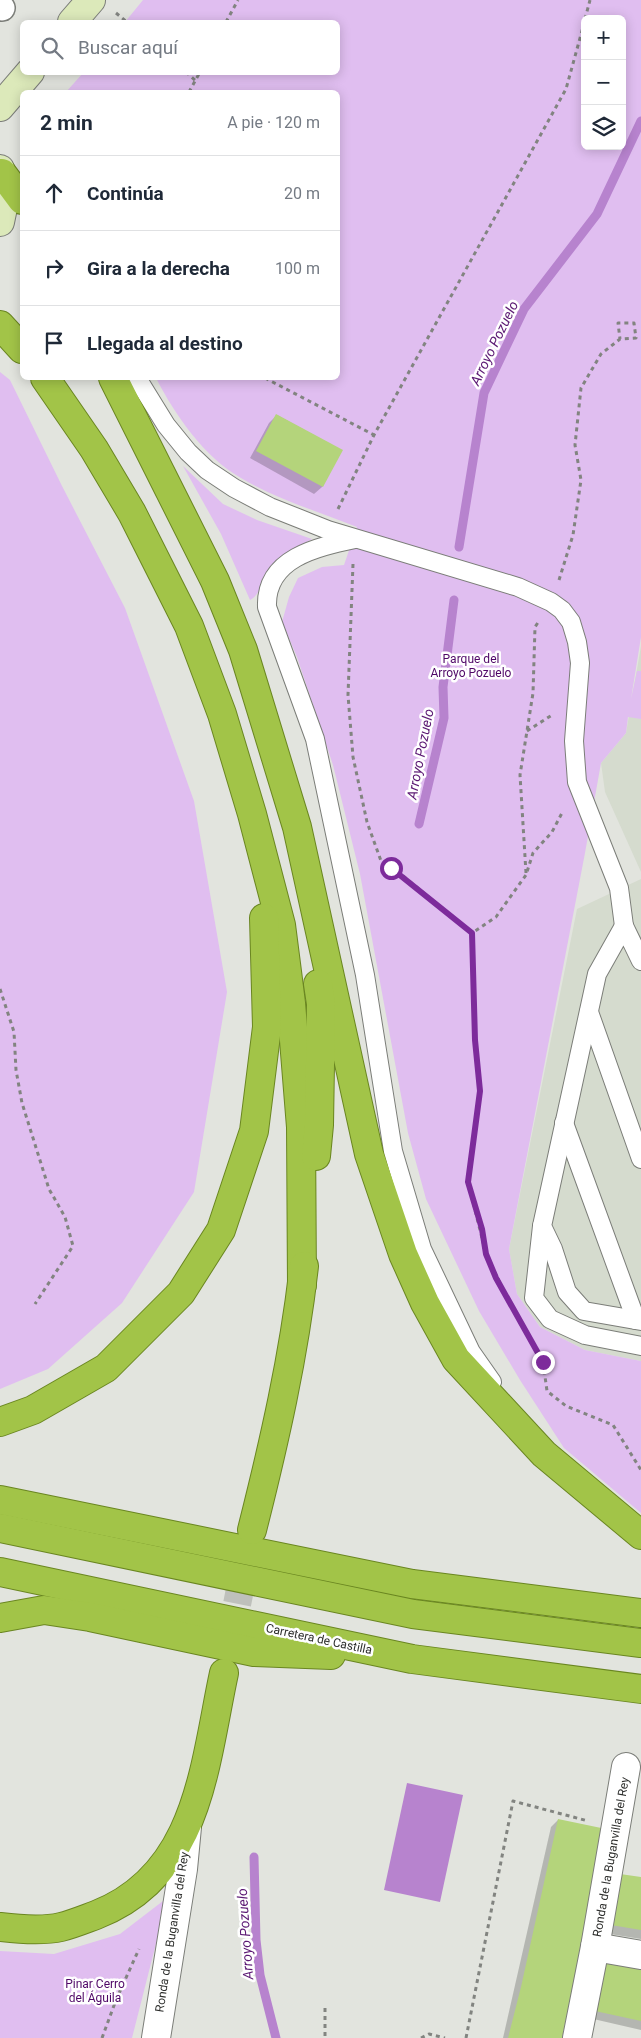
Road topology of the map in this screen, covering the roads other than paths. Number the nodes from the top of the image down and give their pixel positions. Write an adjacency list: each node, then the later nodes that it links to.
1 (91, 0): 2 (main road)
2 (74, 20)
3 (27, 75): 4 (main road)
4 (0, 107)
5 (1, 171): 6 (highway); 7 (main road)
6 (20, 197)
7 (0, 222)
8 (0, 325): 9 (highway)
9 (20, 347)
10 (46, 380): 14 (highway)
11 (114, 380): 15 (highway)
12 (138, 380): 13 (lane)
13 (355, 538): 16 (lane); 26 (lane)
14 (252, 814): 22 (highway); 25 (highway)
15 (296, 827): 22 (highway); 26 (highway)
16 (624, 926): 17 (lane); 18 (lane)
17 (641, 961)
18 (589, 1011): 19 (lane); 20 (lane)
19 (564, 1122): 21 (lane); 23 (lane)
20 (641, 1159)
21 (542, 1226): 23 (lane); 24 (lane)
22 (302, 1285): 29 (highway)
23 (638, 1321)
24 (641, 1346)
25 (0, 1422)
26 (544, 1454): 30 (highway)
27 (0, 1500): 32 (highway)
28 (0, 1528): 34 (highway)
29 (252, 1530)
30 (641, 1535)
31 (0, 1572): 35 (highway, Carretera de Castilla)
32 (641, 1613)
33 (0, 1618): 35 (highway)
34 (641, 1643)
35 (412, 1659): 37 (highway, Carretera de Castilla)
36 (224, 1673): 41 (highway)
37 (527, 1674): 38 (highway, Carretera de Castilla); 39 (highway)
38 (641, 1689)
39 (641, 1701)
40 (626, 1767): 43 (street, Ronda de la Buganvilla del Rey)
41 (187, 1826): 42 (highway); 45 (street, Ronda de la Buganvilla del Rey)
42 (0, 1927)
43 (595, 1947): 44 (street, Ronda de la Buganvilla del Rey); 46 (street, Ronda de la Buganvilla del Rey)
44 (641, 1956)
45 (156, 2038)
46 (577, 2038)

